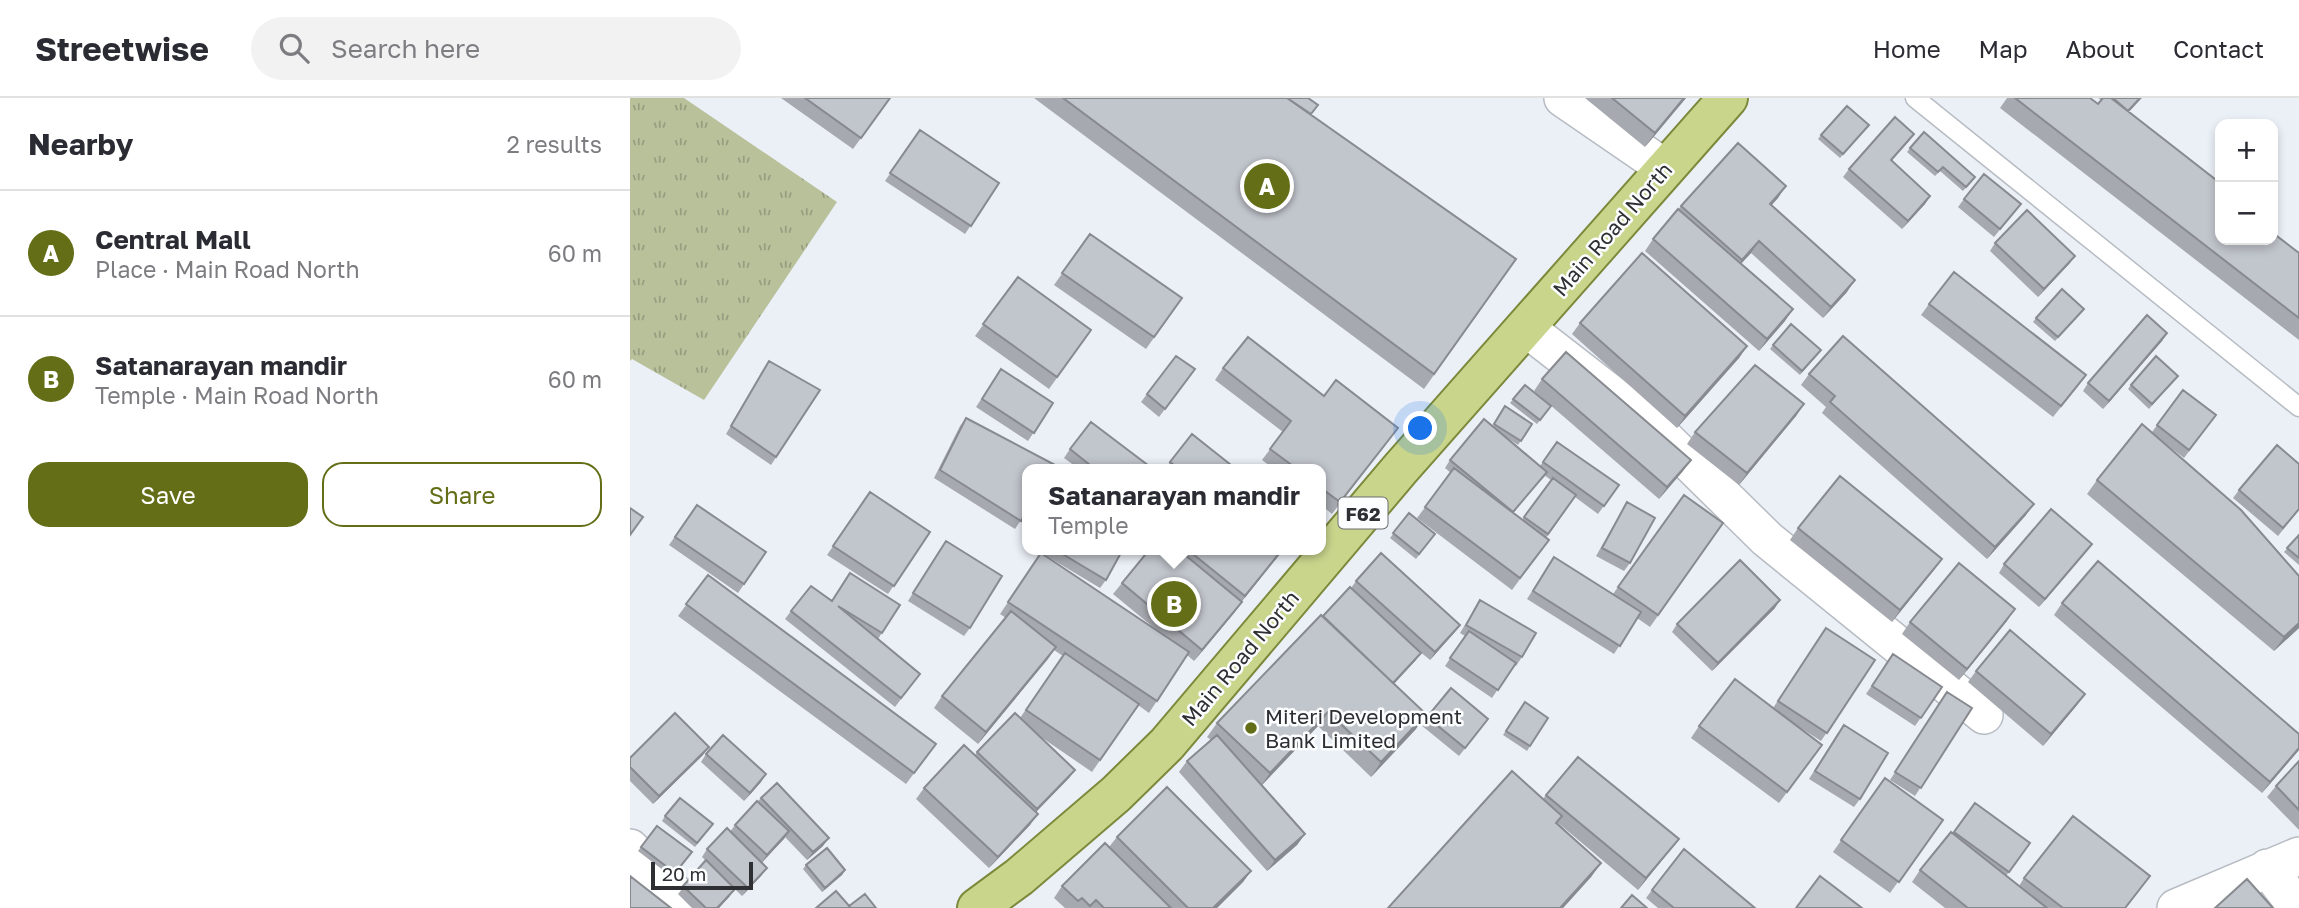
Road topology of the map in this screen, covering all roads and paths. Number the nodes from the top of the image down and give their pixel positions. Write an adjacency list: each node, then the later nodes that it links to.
1 (1563, 98): 4 (street)
2 (1728, 98): 4 (main road, Main Road North / F62)
3 (1915, 98): 6 (lane)
4 (1665, 168): 5 (main road, Main Road North / F62)
5 (1526, 328): 7 (street); 11 (main road, Main Road North / F62)
6 (2299, 407)
7 (1984, 715)
8 (630, 848): 10 (street)
9 (2283, 862): 12 (street); 13 (street)
10 (690, 908)
11 (977, 908)
12 (2176, 908)
13 (2298, 908)

